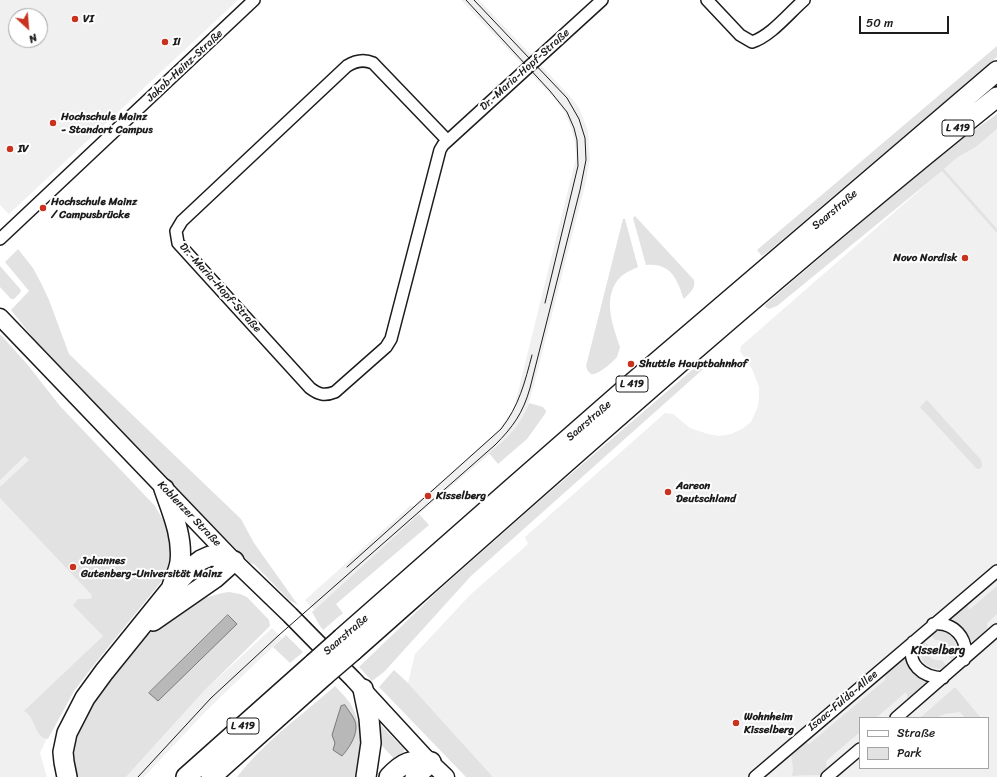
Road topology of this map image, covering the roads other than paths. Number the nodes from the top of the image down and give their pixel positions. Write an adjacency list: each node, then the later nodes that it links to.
1 (254, 0): 8 (street, Jakob-Heinz-Straße)
2 (602, 0): 7 (street, Dr.-Maria-Hopf-Straße)
3 (707, 0): 4 (street)
4 (804, 0)
5 (997, 72): 18 (highway, Saarstraße / L 419)
6 (997, 97): 18 (highway, Saarstraße / L 419)
7 (447, 140): 7 (street, Dr.-Maria-Hopf-Straße)
8 (5, 235)
9 (0, 317): 10 (main road, Koblenzer Straße)
10 (164, 489): 11 (main road, Koblenzer Straße); 13 (highway)
11 (234, 561): 13 (highway); 16 (highway); 22 (main road, Koblenzer Straße)
12 (997, 571): 14 (street, Isaac-Fulda-Allee)
13 (171, 589): 16 (highway)
14 (933, 624): 17 (street, Isaac-Fulda-Allee); 19 (street)
15 (997, 630): 19 (street)
16 (137, 632): 27 (highway)
17 (913, 642): 21 (street); 35 (street, Isaac-Fulda-Allee)
18 (348, 645): 20 (highway, Saarstraße / L 419, bridge)
19 (964, 660): 21 (street)
20 (319, 669): 24 (highway, Saarstraße / L 419); 28 (highway, Saarstraße / L 419)
21 (943, 678): 23 (street)
22 (363, 690): 26 (main road, Koblenzer Straße); 31 (highway)
23 (897, 717)
24 (259, 734): 29 (highway, Saarstraße / L 419); 30 (highway)
25 (859, 750): 36 (street)
26 (431, 762): 32 (highway); 33 (highway); 34 (main road, Koblenzer Straße)
27 (67, 777)
28 (186, 777)
29 (211, 777)
30 (228, 777)
31 (366, 777)
32 (389, 777)
33 (415, 777)
34 (446, 777)
35 (755, 777)
36 (827, 777)

